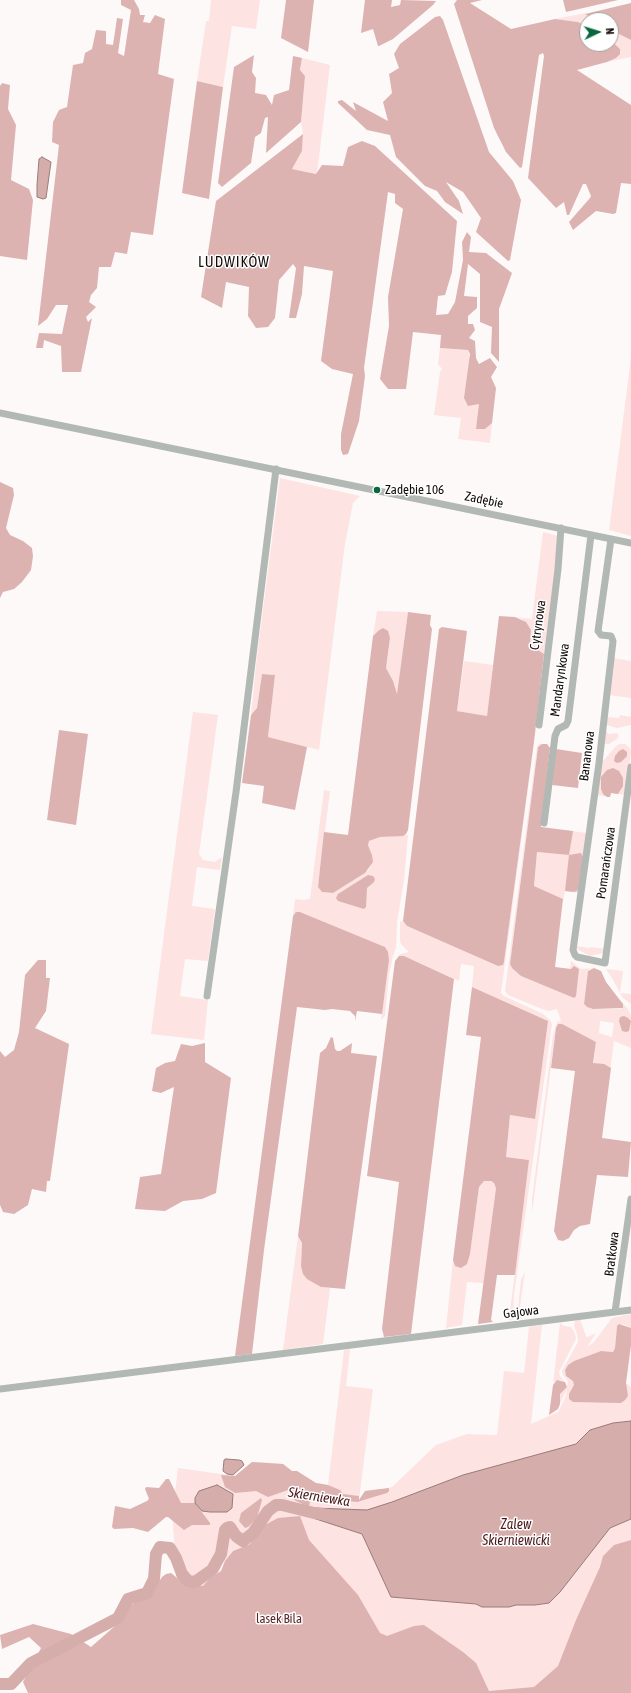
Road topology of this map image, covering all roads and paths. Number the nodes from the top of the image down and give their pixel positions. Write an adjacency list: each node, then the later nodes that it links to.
1 (0, 413): 2 (street, Zadębie)
2 (276, 469): 3 (street, Zadębie); 11 (street)
3 (561, 528): 4 (street, Zadębie); 7 (street, Cytrynowa)
4 (591, 535): 5 (street, Zadębie); 9 (street, Mandarynkowa)
5 (611, 539): 6 (street, Zadębie); 10 (street, Bananowa)
6 (631, 543)
7 (538, 725)
8 (631, 767): 10 (street, Pomarańczowa)
9 (544, 823)
10 (605, 963)
11 (207, 996)
12 (631, 1199): 14 (street, Bratkowa)
13 (631, 1310): 14 (street, Gajowa)
14 (615, 1312): 15 (street, Gajowa)
15 (0, 1389)

